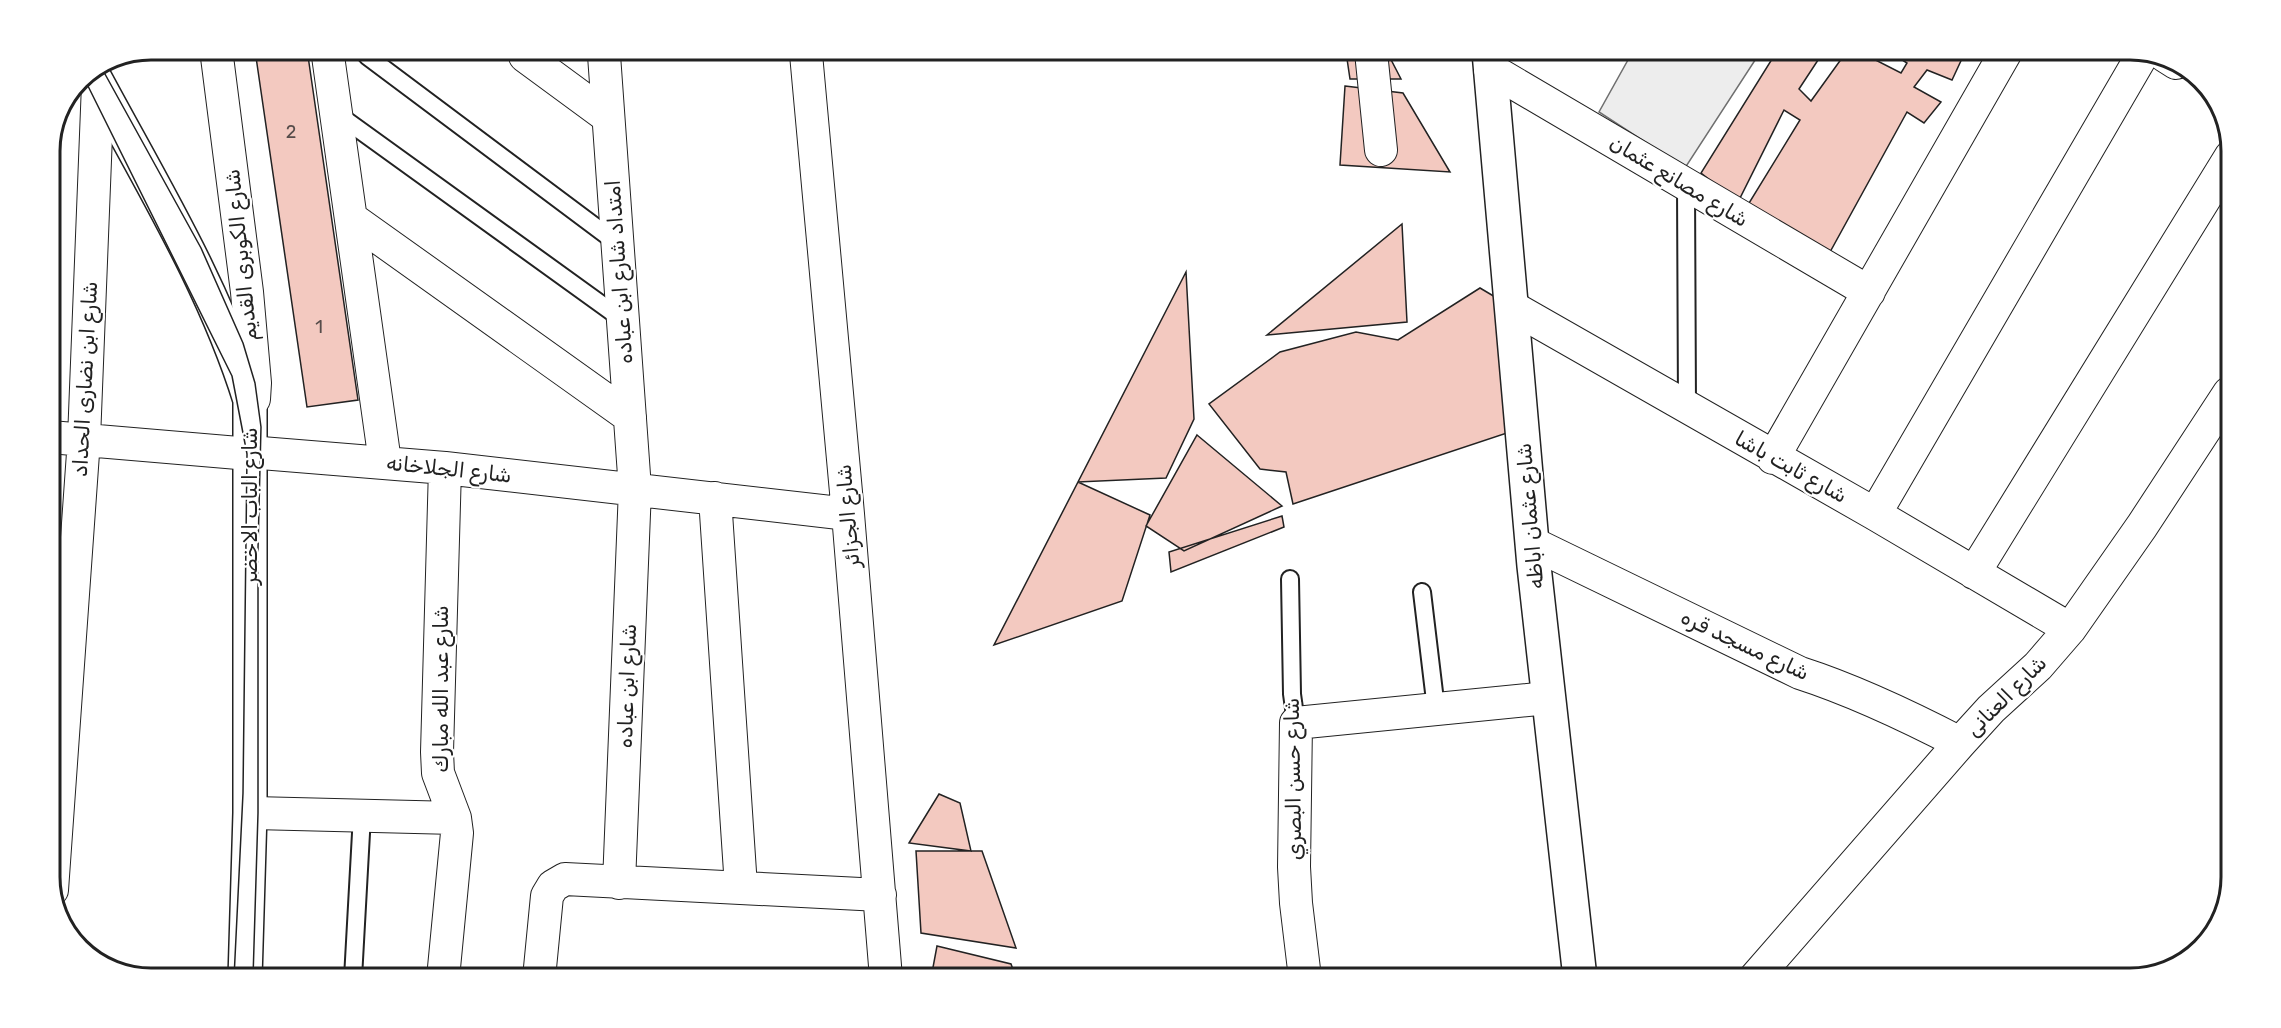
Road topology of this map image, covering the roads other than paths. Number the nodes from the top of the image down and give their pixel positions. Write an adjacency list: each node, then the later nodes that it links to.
1 (217, 60): 28 (street, شارع الكوبرى القديم)
2 (329, 60): 13 (street)
3 (372, 60): 19 (lane)
4 (530, 60): 14 (street)
5 (604, 60): 14 (street, امتداد شارع ابن عباده)
6 (807, 60): 34 (street, شارع الجزائر)
7 (1372, 60): 15 (street)
8 (2001, 60): 20 (street)
9 (1489, 61): 17 (street, شارع مصانع عثمان); 21 (street, شارع عثمان اباظه)
10 (2139, 61): 35 (street)
11 (95, 80): 28 (street, شارع الباب الاخضر)
12 (94, 81): 27 (street, شارع ابن نضارى الحداد)
13 (336, 112): 18 (street); 22 (lane)
14 (608, 117): 19 (street, امتداد شارع ابن عباده)
15 (1381, 150)
16 (2221, 172): 37 (street)
17 (1686, 185): 20 (street, شارع مصانع عثمان); 24 (lane)
18 (351, 218): 25 (street); 30 (street)
19 (617, 243): 22 (street, امتداد شارع ابن عباده)
20 (1869, 292): 29 (street)
21 (1512, 307): 24 (street, شارع ثابت باشا); 36 (street, شارع عثمان اباظه)
22 (623, 320): 25 (street, امتداد شارع ابن عباده)
23 (2221, 405): 40 (street, شارع العنانى)
24 (1687, 408): 29 (street, شارع ثابت باشا)
25 (630, 417): 32 (street, امتداد شارع ابن عباده)
26 (60, 438): 27 (street, شارع الجلاخانه)
27 (84, 440): 28 (street, شارع الجلاخانه); 45 (street, شارع ابن نضارى الحداد)
28 (250, 454): 30 (street, شارع الجلاخانه); 46 (street, شارع الباب الاخضر)
29 (1773, 458): 35 (street, شارع ثابت باشا)
30 (385, 462): 31 (street, شارع الجلاخانه)
31 (445, 468): 32 (street, شارع الجلاخانه); 48 (street, شارع عبد الله مبارك)
32 (635, 489): 33 (street, شارع الجلاخانه); 49 (street, شارع ابن عباده)
33 (715, 498): 34 (street, شارع الجلاخانه); 50 (street)
34 (848, 514): 51 (street, شارع الجزائر)
35 (1875, 514): 37 (street, شارع ثابت باشا)
36 (1532, 543): 41 (street, شارع عثمان اباظه); 44 (street, شارع مسجد قره)
37 (1974, 573): 40 (street, شارع ثابت باشا)
38 (1290, 579): 43 (lane, شارع حسن البصري)
39 (1422, 592): 42 (lane)
40 (2070, 629): 44 (street, شارع العنانى)
41 (1548, 698): 42 (street); 58 (street, شارع عثمان اباظه)
42 (1436, 709): 43 (street)
43 (1296, 723): 57 (street, شارع حسن البصري)
44 (1960, 743): 59 (street, شارع العنانى)
45 (60, 778)
46 (250, 813): 47 (street); 52 (street, شارع الباب الاخضر)
47 (362, 815): 48 (street); 53 (lane)
48 (455, 818): 54 (street, شارع عبد الله مبارك)
49 (619, 883): 50 (street); 55 (street)
50 (741, 887): 51 (street)
51 (880, 895): 56 (street, شارع الجزائر)
52 (245, 968)
53 (354, 968)
54 (444, 968)
55 (540, 968)
56 (885, 968)
57 (1304, 968)
58 (1579, 968)
59 (1764, 968)

